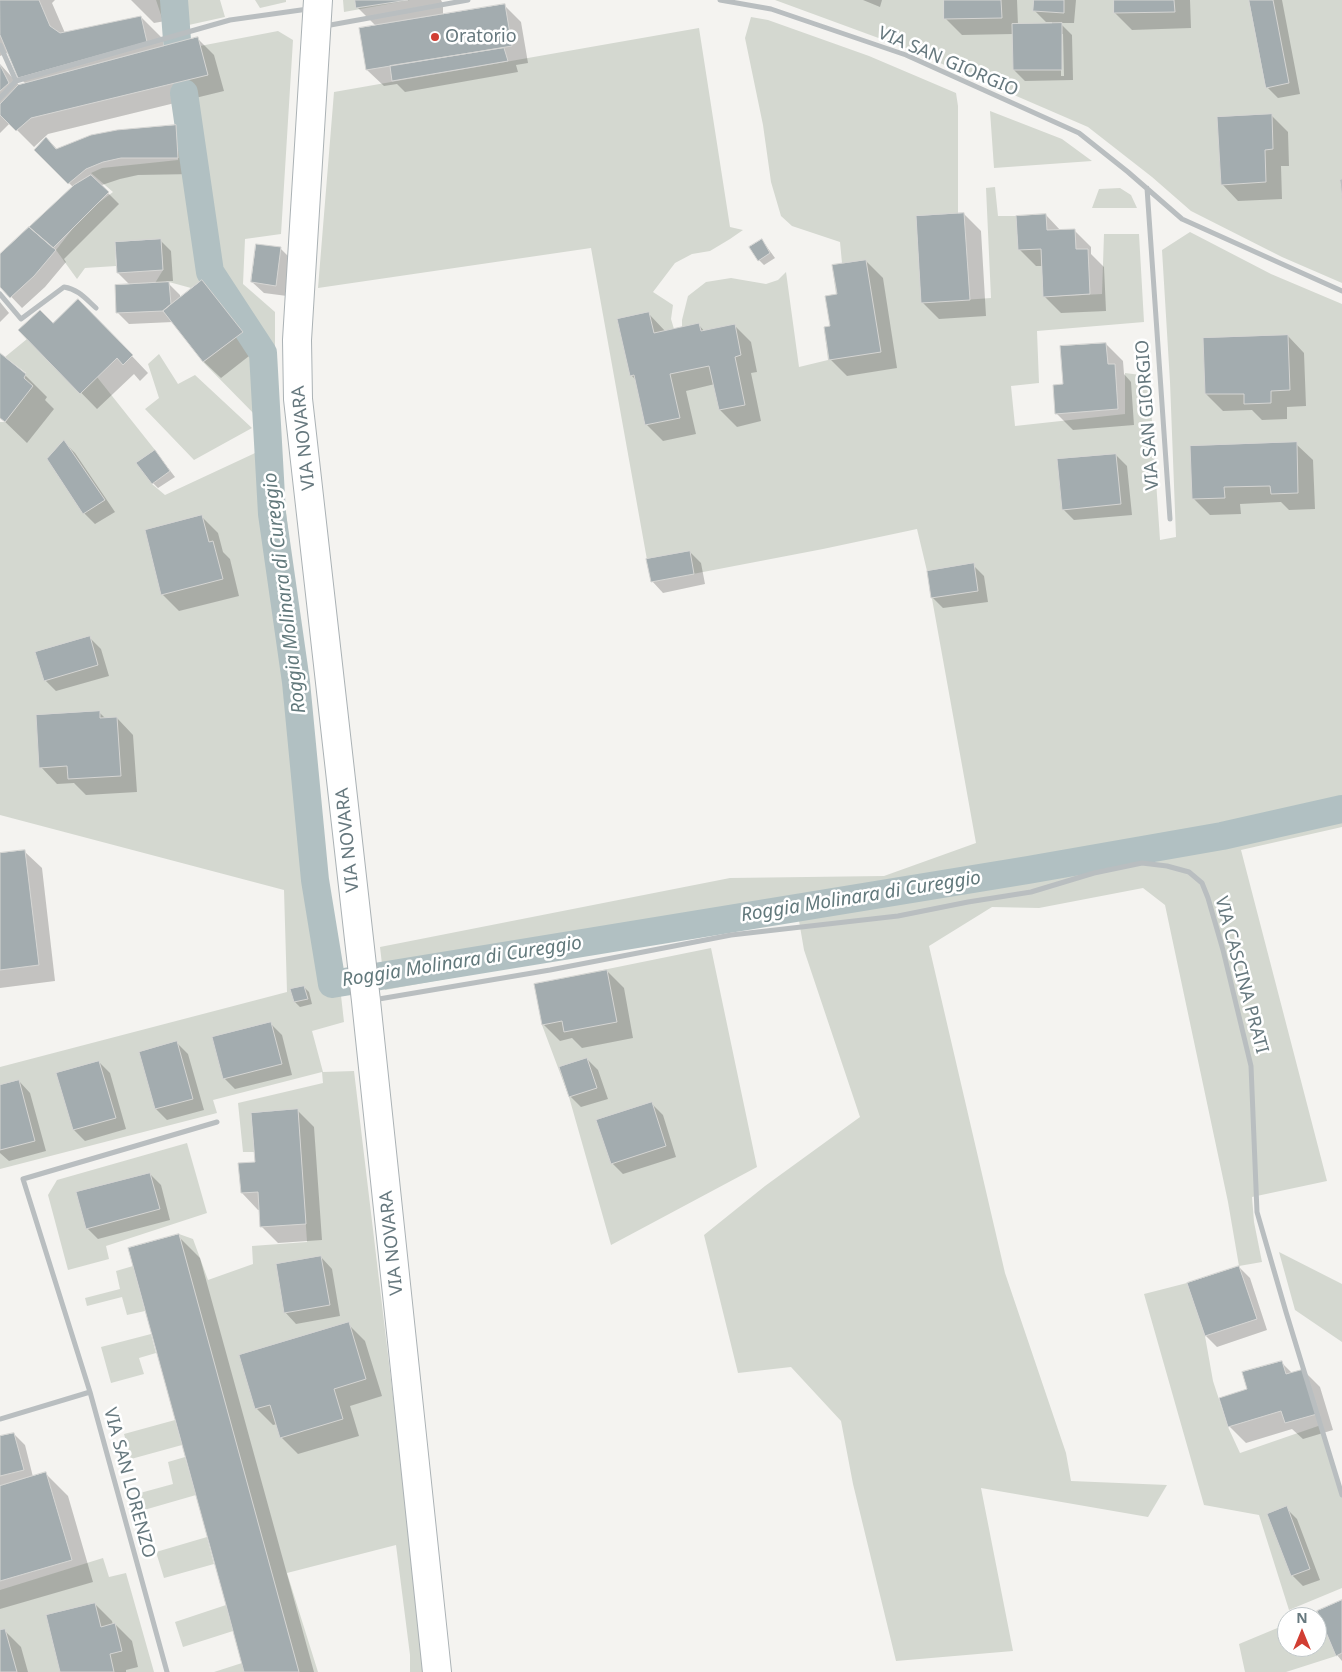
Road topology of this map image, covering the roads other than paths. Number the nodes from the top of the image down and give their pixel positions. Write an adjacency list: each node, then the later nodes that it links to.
1 (468, 0): 3 (street)
2 (720, 0): 7 (street, VIA SAN GIORGIO)
3 (318, 12): 5 (street); 12 (main road, VIA NOVARA)
4 (0, 45): 5 (street)
5 (16, 82): 6 (street)
6 (0, 98)
7 (1147, 188): 8 (street, VIA SAN GIORGIO); 11 (street, VIA SAN GIORGIO)
8 (1342, 291)
9 (0, 294): 10 (street)
10 (96, 308)
11 (1170, 519)
12 (364, 986): 16 (street, VIA CASCINA PRATI); 18 (main road, VIA NOVARA)
13 (216, 1122): 14 (street)
14 (90, 1392): 15 (street, VIA SAN LORENZO); 17 (street, VIA SAN LORENZO)
15 (0, 1419)
16 (1342, 1494)
17 (167, 1672)
18 (437, 1672)

